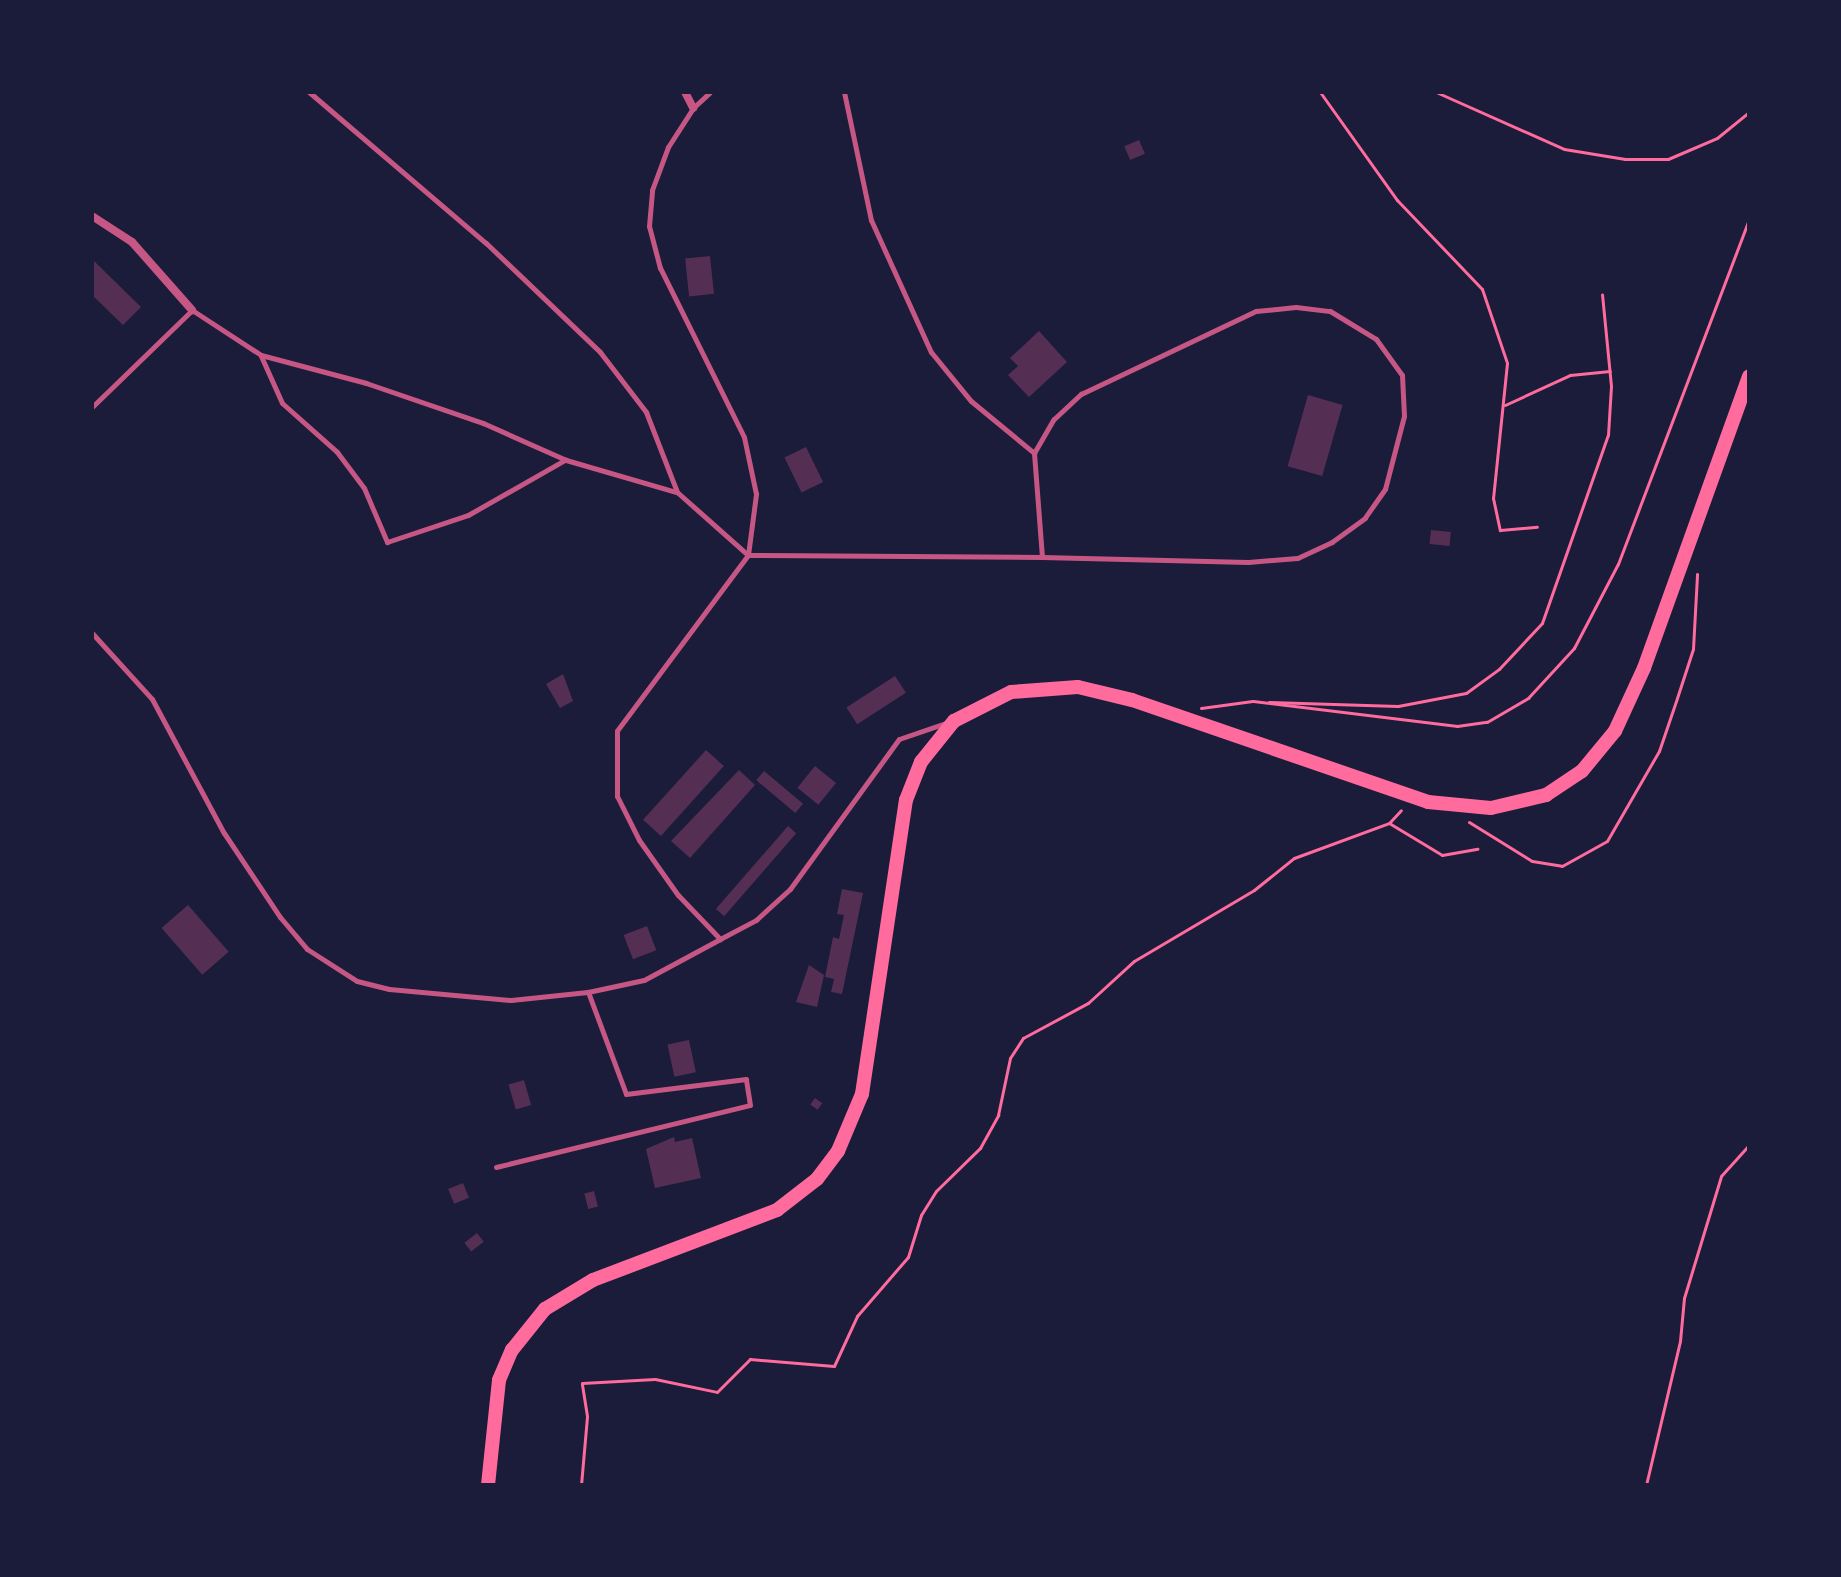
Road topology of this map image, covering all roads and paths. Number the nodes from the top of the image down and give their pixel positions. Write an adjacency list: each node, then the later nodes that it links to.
1 (309, 92): 20 (lane)
2 (685, 92): 7 (street)
3 (710, 92): 7 (lane)
4 (844, 92): 18 (lane)
5 (1320, 92): 16 (path)
6 (1436, 92): 8 (path)
7 (693, 108): 22 (lane)
8 (1749, 112)
9 (92, 216): 12 (street)
10 (1749, 219): 25 (path)
11 (1602, 294): 14 (path)
12 (192, 310): 13 (lane); 17 (lane)
13 (261, 355): 19 (lane); 19 (lane)
14 (1610, 371): 16 (path); 25 (path)
15 (1749, 376): 26 (main road)
16 (1505, 405): 21 (path)
17 (92, 407)
18 (1034, 453): 23 (lane); 23 (lane)
19 (566, 460): 20 (lane)
20 (677, 492): 22 (lane)
21 (1537, 527)
22 (748, 555): 23 (lane); 29 (lane)
23 (1042, 557)
24 (92, 633): 30 (lane)
25 (1253, 701): 26 (path)
26 (1184, 719): 27 (main road)
27 (954, 721): 29 (lane); 33 (main road)
28 (1477, 849): 34 (path)
29 (720, 939): 30 (lane)
30 (588, 992): 32 (lane)
31 (1749, 1145): 35 (path)
32 (496, 1167)
33 (488, 1485)
34 (581, 1485)
35 (1646, 1485)

